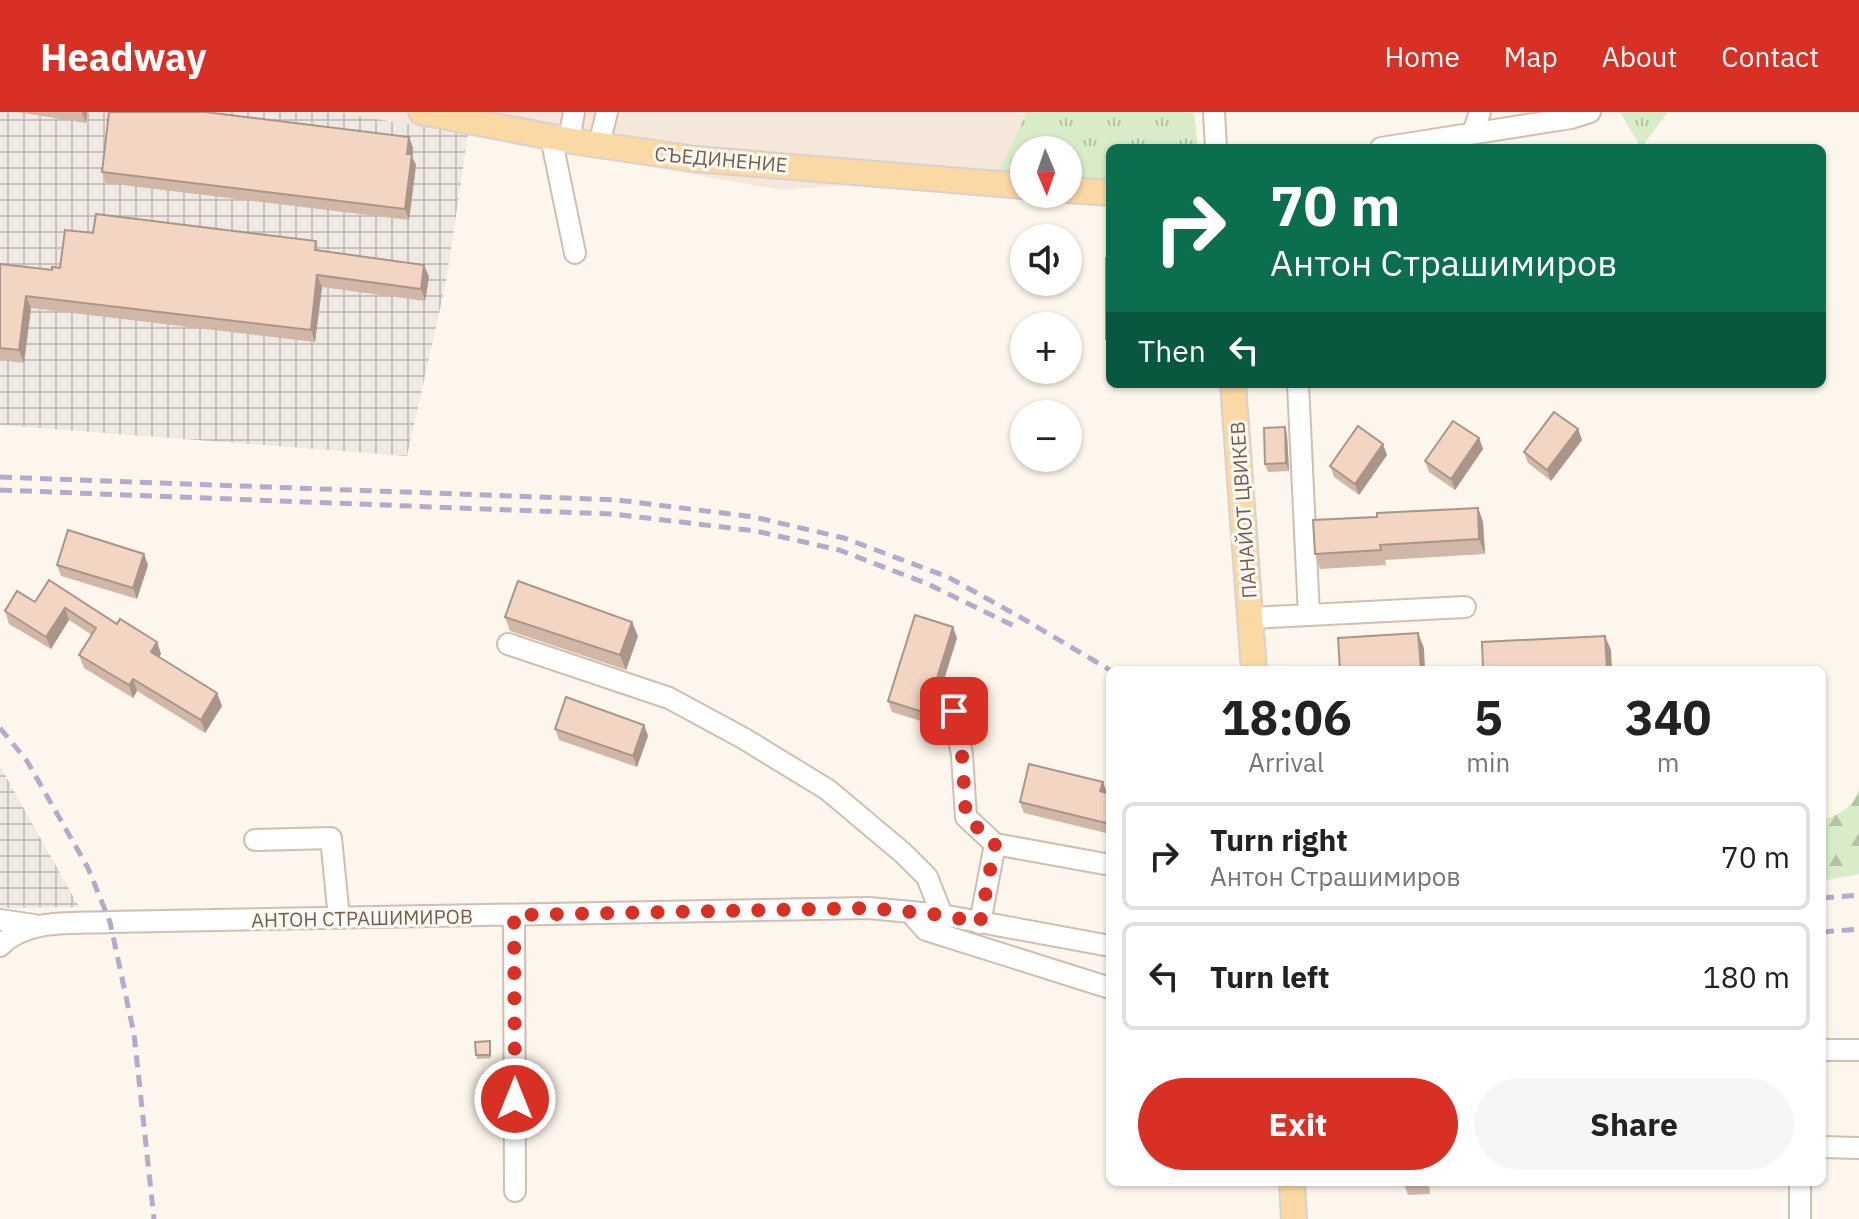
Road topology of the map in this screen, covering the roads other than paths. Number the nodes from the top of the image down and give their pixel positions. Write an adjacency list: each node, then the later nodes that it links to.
1 (421, 112): 8 (main road, СЪЕДИНЕНИЕ)
2 (574, 112): 8 (street)
3 (607, 112): 11 (street)
4 (1214, 112): 9 (street)
5 (1480, 112): 7 (street)
6 (1578, 114): 7 (street)
7 (1473, 133): 10 (street)
8 (560, 138): 11 (main road, СЪЕДИНЕНИЕ); 15 (street)
9 (1216, 144)
10 (1406, 144)
11 (599, 145): 12 (main road, СЪЕДИНЕНИЕ)
12 (1010, 185)
13 (1082, 191): 14 (main road)
14 (1106, 193)
15 (575, 253)
16 (1233, 388): 20 (main road, ПАНАЙОТ ЦВИКЕВ)
17 (1298, 388): 19 (street)
18 (1465, 607): 19 (street)
19 (1309, 615): 20 (street)
20 (1251, 626): 22 (main road, ПАНАЙОТ ЦВИКЕВ)
21 (508, 644): 29 (street)
22 (1254, 666)
23 (954, 711): 25 (street)
24 (255, 840): 30 (street)
25 (995, 844): 26 (street); 32 (street)
26 (1105, 864)
27 (910, 912): 28 (street, АНТОН СТРАШИМИРОВ); 29 (street, АНТОН СТРАШИМИРОВ); 36 (street)
28 (514, 915): 30 (street, АНТОН СТРАШИМИРОВ); 43 (street)
29 (942, 915): 32 (street, АНТОН СТРАШИМИРОВ)
30 (339, 918): 33 (street, АНТОН СТРАШИМИРОВ)
31 (0, 920): 33 (street)
32 (980, 923): 34 (street, АНТОН СТРАШИМИРОВ)
33 (38, 926): 35 (street, АНТОН СТРАШИМИРОВ)
34 (1106, 945)
35 (0, 946)
36 (1106, 987)
37 (1826, 1050): 38 (street)
38 (1859, 1050)
39 (1826, 1147): 40 (street)
40 (1859, 1148)
41 (1292, 1186): 44 (main road)
42 (1800, 1186): 45 (street)
43 (515, 1191)
44 (1294, 1219)
45 (1800, 1219)

